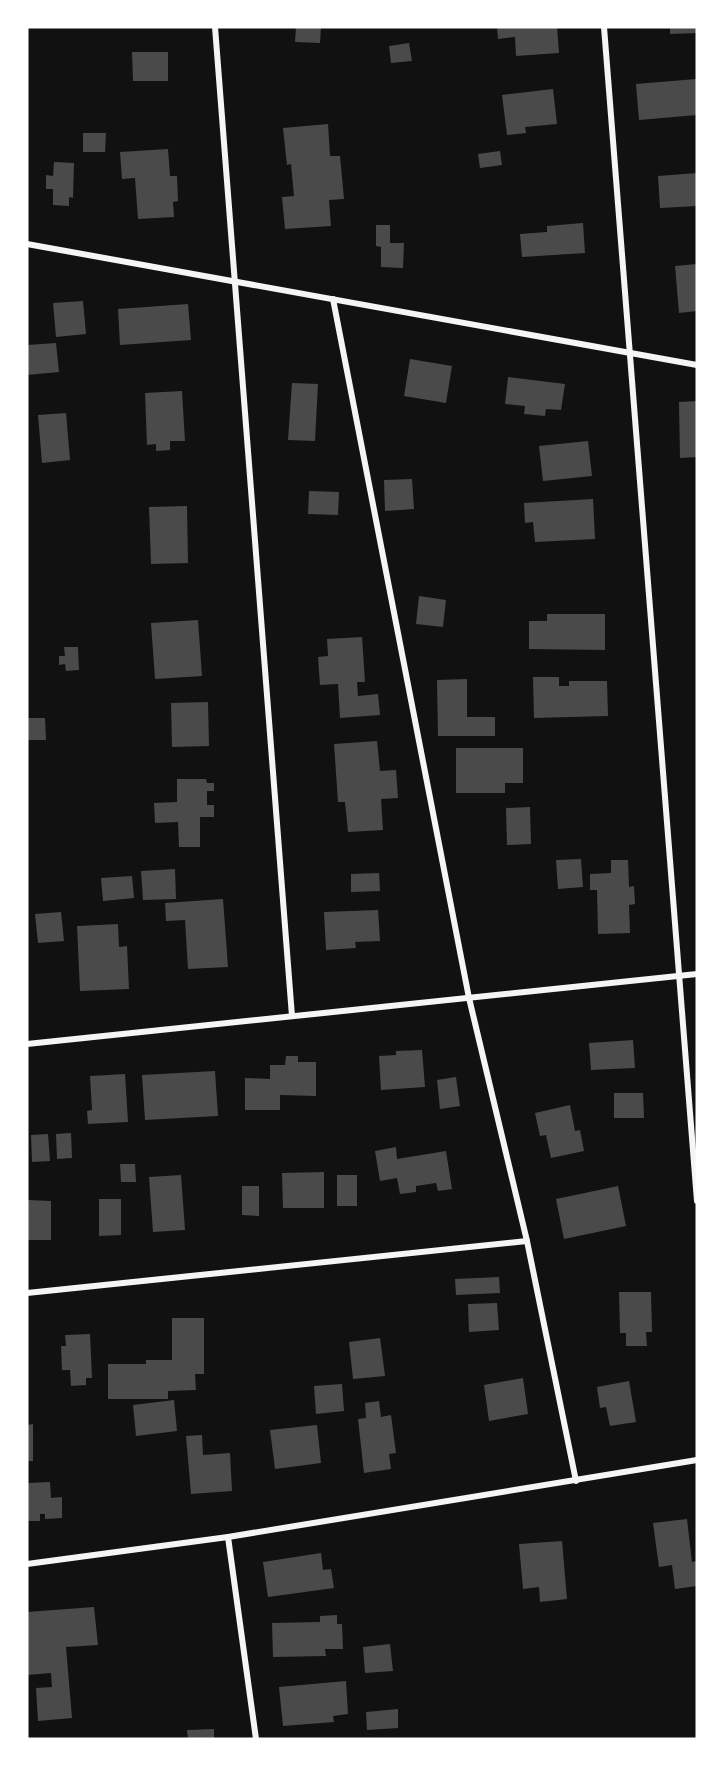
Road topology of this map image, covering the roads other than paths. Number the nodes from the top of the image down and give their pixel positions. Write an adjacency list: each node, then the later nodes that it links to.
1 (215, 27): 4 (street)
2 (604, 27): 6 (street)
3 (27, 244): 4 (street)
4 (233, 281): 5 (street); 11 (street)
5 (333, 299): 6 (street); 10 (street)
6 (627, 352): 7 (street); 9 (street)
7 (697, 365)
8 (697, 974): 9 (street)
9 (679, 976): 10 (street); 13 (street)
10 (470, 998): 11 (street); 14 (street)
11 (292, 1016): 12 (street)
12 (27, 1044)
13 (697, 1202)
14 (527, 1241): 15 (street); 17 (street)
15 (27, 1293)
16 (697, 1460): 17 (street)
17 (576, 1481): 18 (street)
18 (228, 1537): 19 (street); 20 (street)
19 (27, 1564)
20 (256, 1739)

